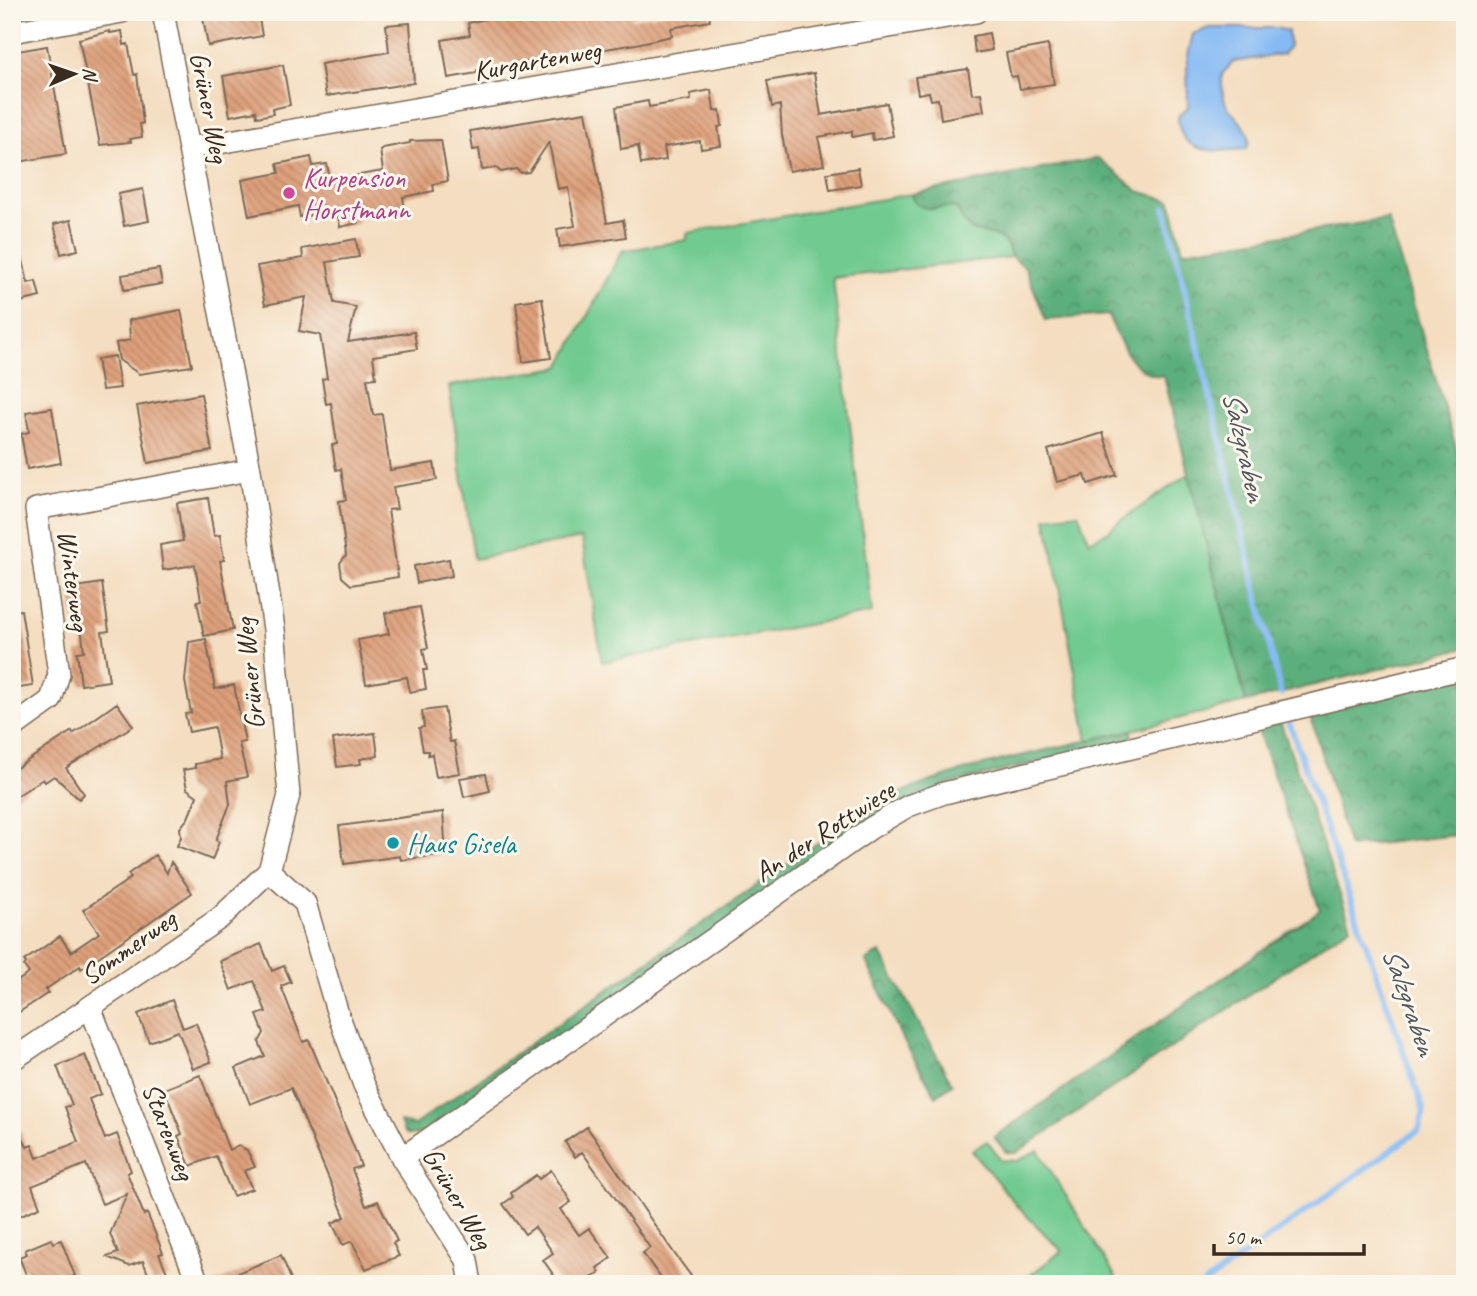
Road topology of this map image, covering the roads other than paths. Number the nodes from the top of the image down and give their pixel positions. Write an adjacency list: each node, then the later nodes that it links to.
1 (122, 12): 4 (street)
2 (163, 12): 5 (street, Grüner Weg)
3 (976, 12): 5 (street, Kurgartenweg)
4 (12, 32)
5 (189, 148): 6 (street, Grüner Weg)
6 (250, 470): 8 (street, Winterweg); 9 (street, Grüner Weg)
7 (1465, 668): 12 (street, An der Rottwiese)
8 (12, 728)
9 (269, 871): 10 (street, Sommerweg); 12 (street, Grüner Weg)
10 (90, 1007): 11 (street, Sommerweg); 13 (street, Starenweg)
11 (12, 1060)
12 (402, 1158): 14 (street, Grüner Weg)
13 (195, 1275)
14 (471, 1284)

